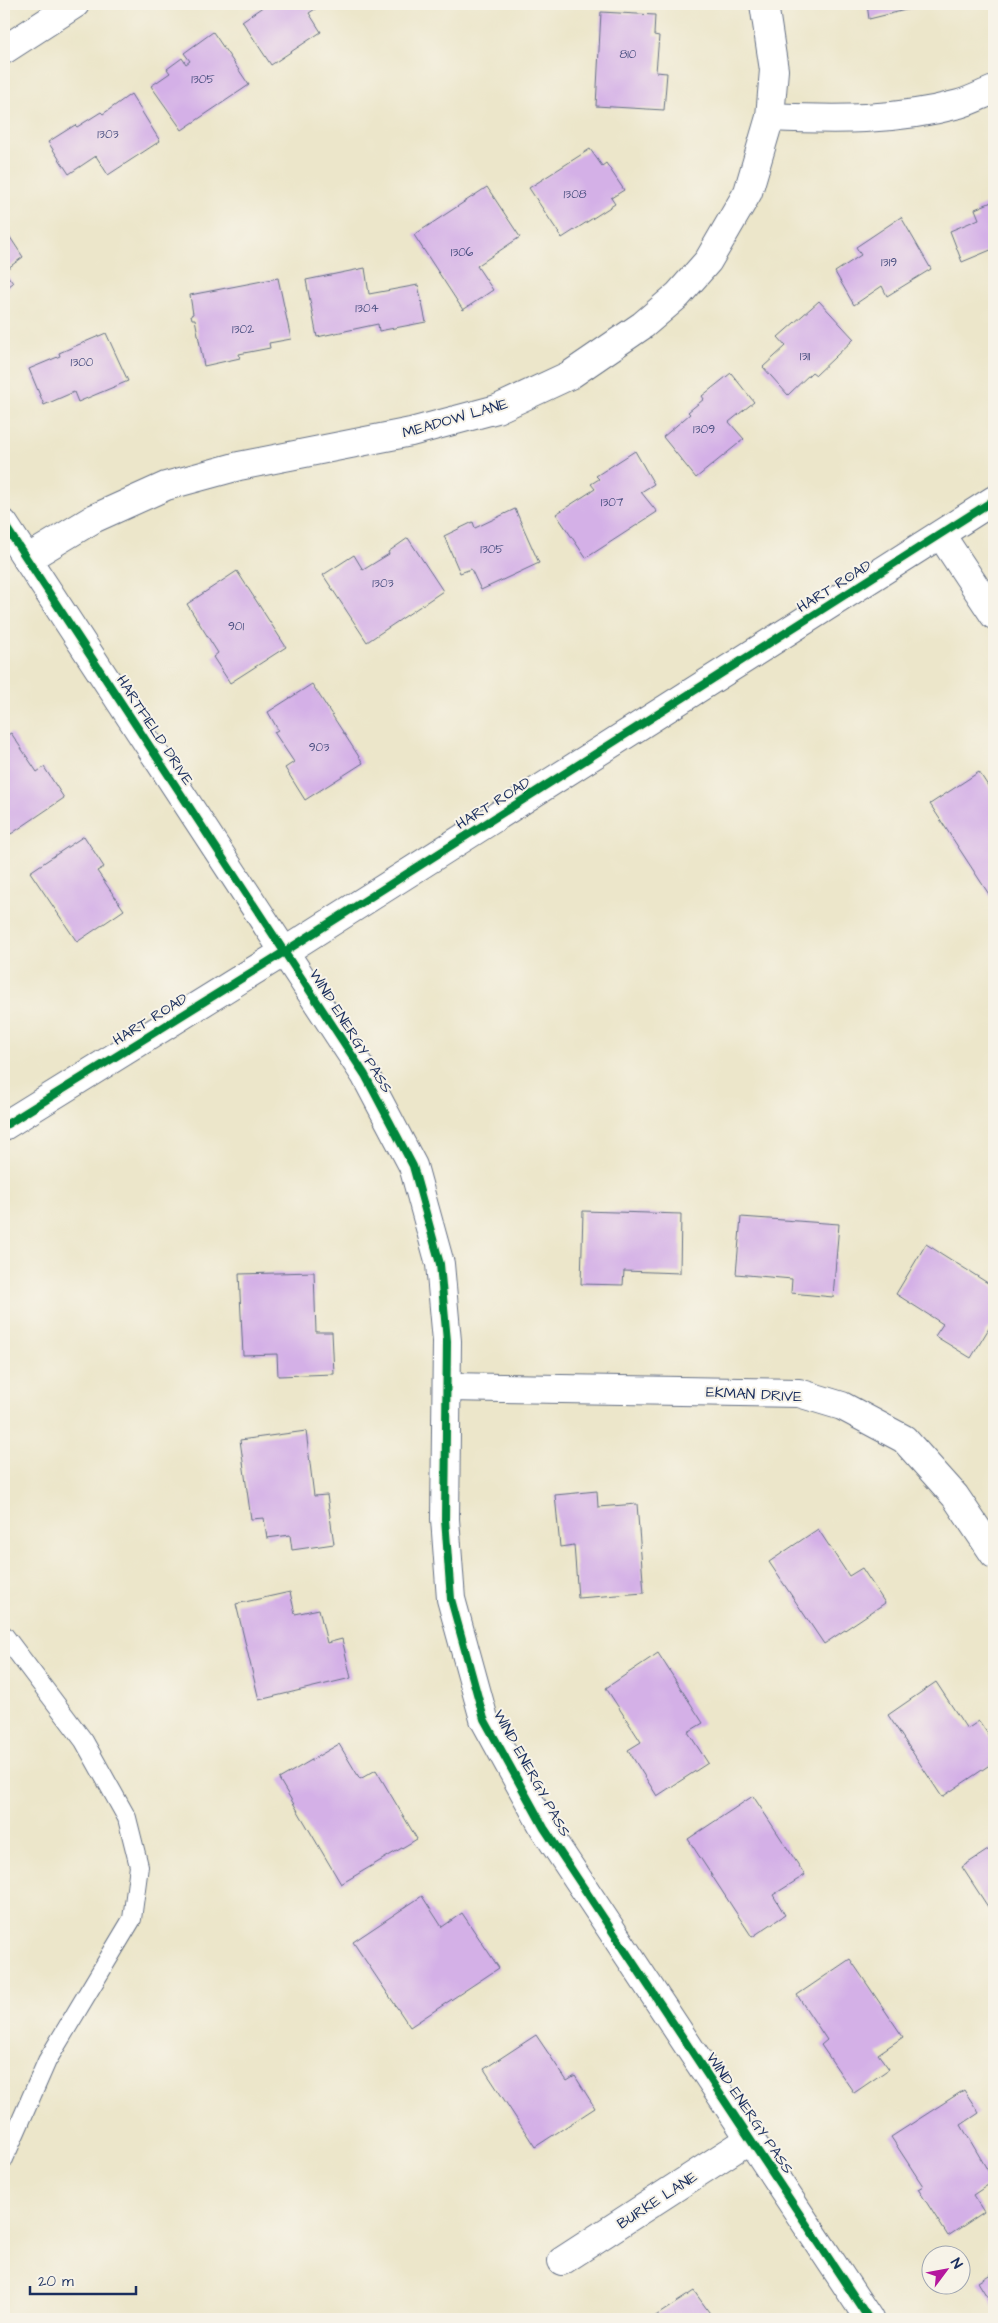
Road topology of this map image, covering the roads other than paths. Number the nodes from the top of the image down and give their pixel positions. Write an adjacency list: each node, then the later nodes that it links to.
1 (75, 4): 3 (street)
2 (764, 4): 5 (street, MEADOW LANE)
3 (4, 50)
4 (994, 90): 5 (street)
5 (770, 117): 9 (street, MEADOW LANE)
6 (994, 500): 8 (street, HART ROAD)
7 (4, 524): 9 (street, HARTFIELD DRIVE)
8 (941, 535): 10 (street); 11 (street, HART ROAD)
9 (27, 559): 11 (street, HARTFIELD DRIVE)
10 (994, 615)
11 (284, 952): 12 (street, HART ROAD); 13 (street, WIND ENERGY PASS)
12 (4, 1126)
13 (448, 1387): 14 (street, EKMAN DRIVE); 16 (street, WIND ENERGY PASS)
14 (994, 1554)
15 (4, 1635): 17 (lane)
16 (750, 2139): 18 (street, BURKE LANE); 19 (street, WIND ENERGY PASS)
17 (4, 2159)
18 (562, 2261)
19 (869, 2319)

